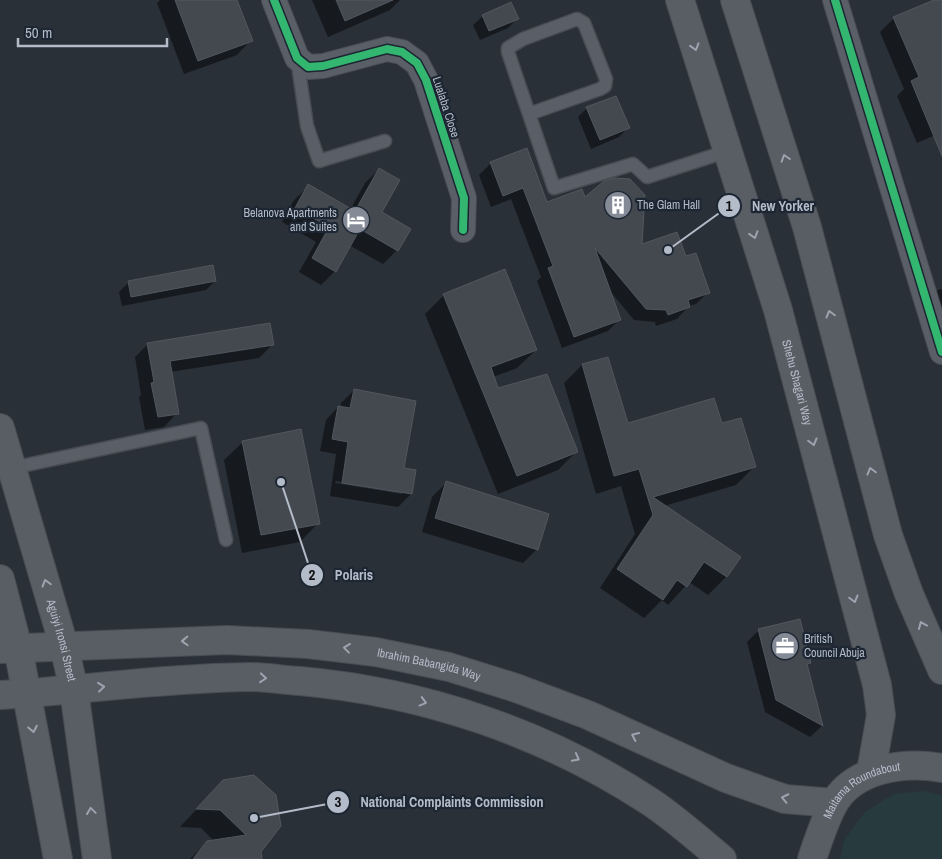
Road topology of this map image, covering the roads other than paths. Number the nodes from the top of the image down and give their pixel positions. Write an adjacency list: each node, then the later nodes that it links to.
1 (274, 0): 5 (street)
2 (680, 0): 8 (main road, Shehu Shagari Way, one-way to 8)
3 (734, 0): 17 (main road, one-way to 3)
4 (835, 0): 10 (street)
5 (296, 58): 7 (lane); 9 (street, Lualaba Close)
6 (529, 114): 6 (lane); 8 (lane)
7 (385, 141)
8 (728, 151): 21 (main road, Shehu Shagari Way, one-way to 21)
9 (463, 230)
10 (942, 352)
11 (0, 428): 12 (main road, Aguiyi Ironsi Street)
12 (12, 468): 13 (lane); 15 (main road, Aguiyi Ironsi Street, one-way to 12)
13 (226, 540)
14 (0, 579): 16 (main road)
15 (64, 646): 16 (main road, Ibrahim Babangida Way); 18 (main road, Aguiyi Ironsi Street); 22 (main road, Ibrahim Babangida Way, one-way to 15)
16 (9, 648): 19 (main road)
17 (942, 670)
18 (74, 690): 19 (main road); 24 (main road, Aguiyi Ironsi Street, one-way to 18); 25 (main road, one-way to 25)
19 (13, 694): 23 (main road, one-way to 23)
20 (942, 768): 21 (main road, Maitama Roundabout)
21 (871, 772): 22 (main road, Maitama Roundabout)
22 (834, 803): 26 (main road, Maitama Roundabout)
23 (58, 859)
24 (97, 859)
25 (722, 859)
26 (812, 859)

